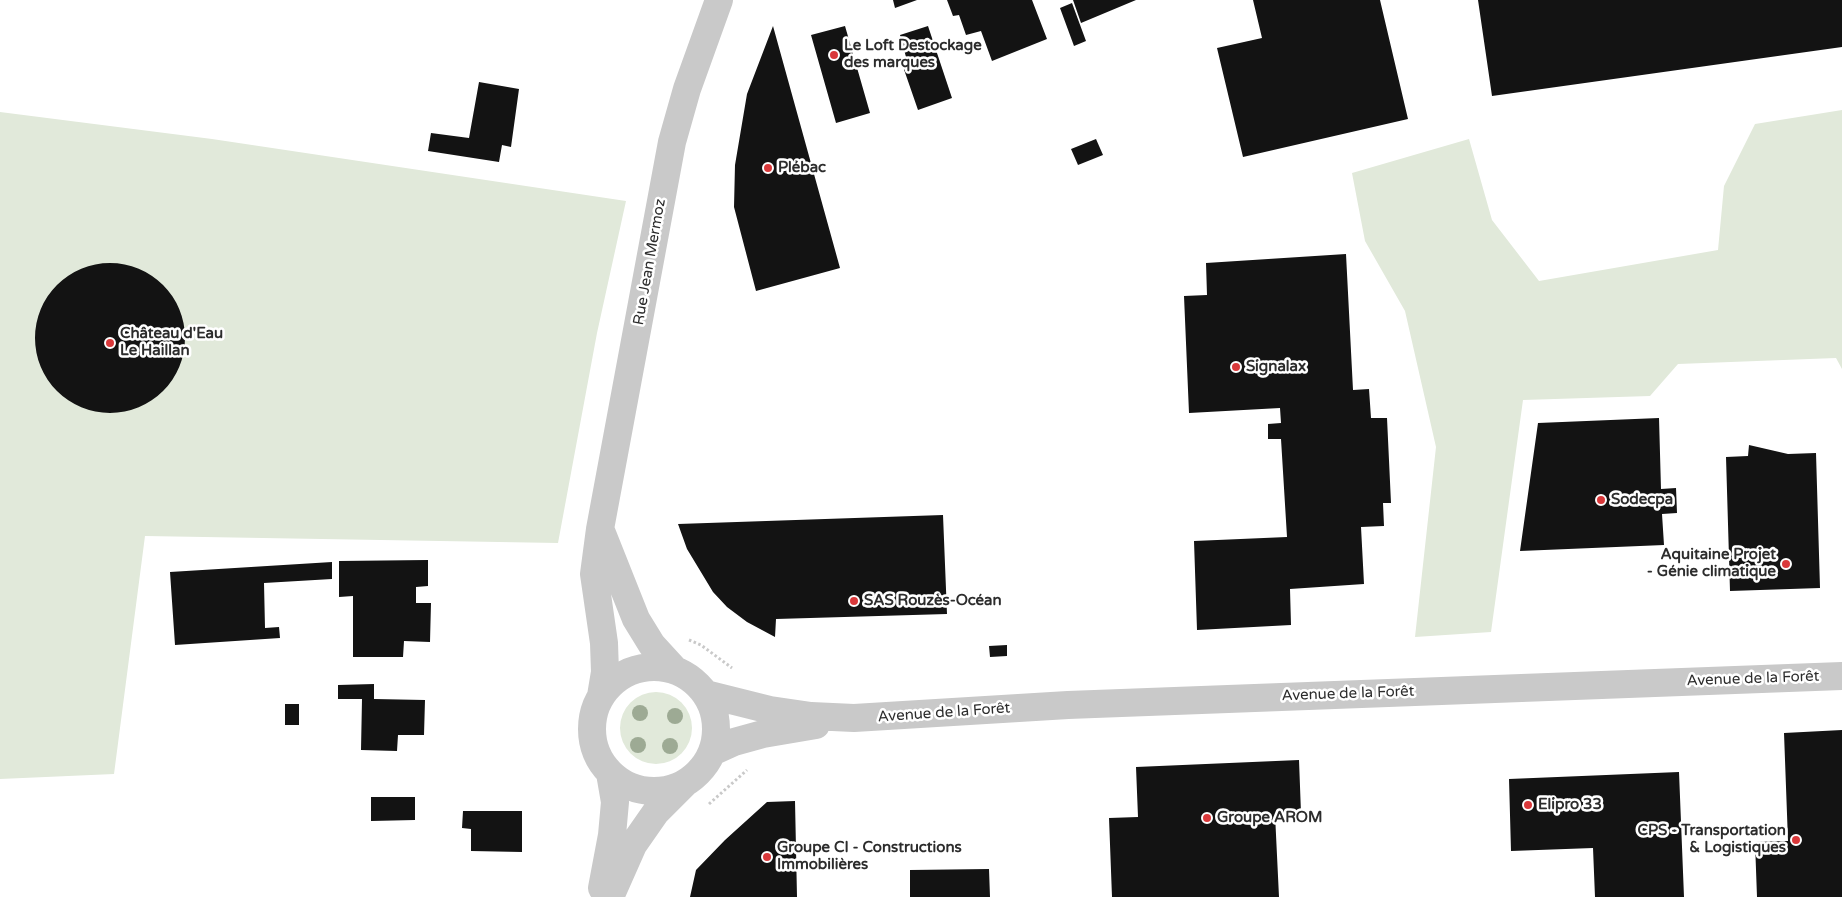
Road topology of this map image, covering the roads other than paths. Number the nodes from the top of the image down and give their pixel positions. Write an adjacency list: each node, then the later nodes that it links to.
1 (719, 0): 2 (street, Rue Jean Mermoz)
2 (600, 529): 3 (street); 6 (street, Rue Jean Mermoz)
3 (674, 669): 5 (street); 6 (street)
4 (1842, 676): 7 (street, Avenue de la Forêt)
5 (706, 694): 7 (street, Avenue de la Forêt); 8 (street)
6 (601, 696): 9 (street)
7 (854, 718): 8 (street, Avenue de la Forêt)
8 (712, 752): 10 (street)
9 (610, 774): 10 (street); 11 (street)
10 (686, 783): 12 (street)
11 (600, 897)
12 (610, 897)

